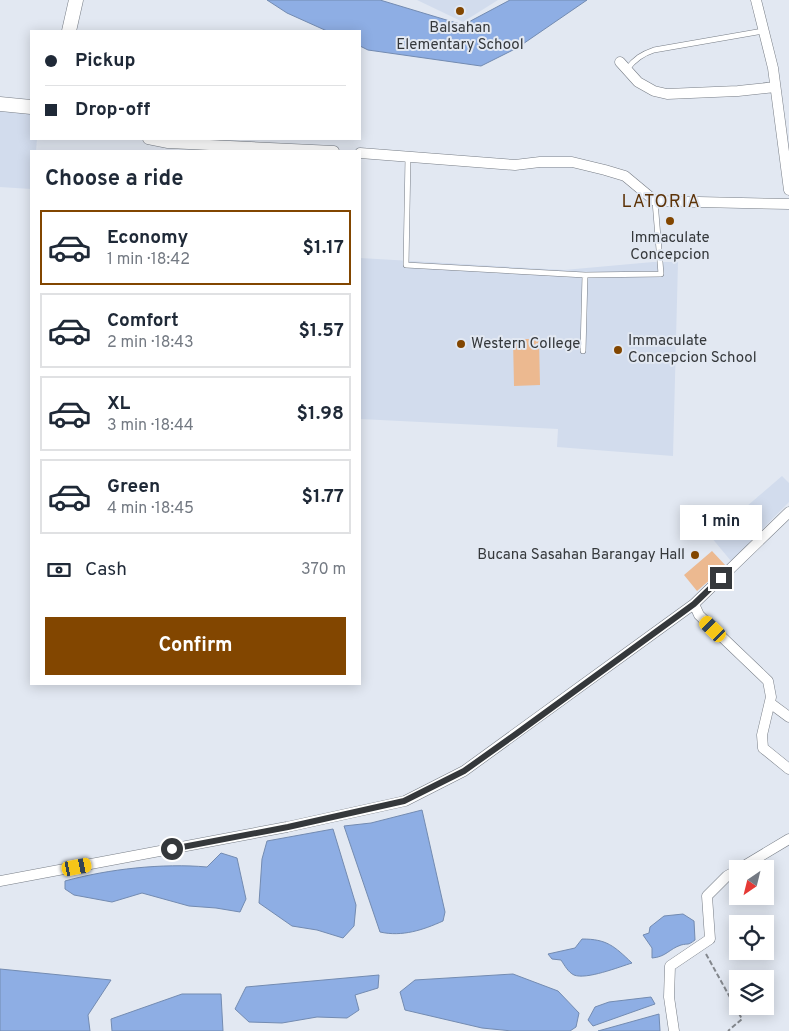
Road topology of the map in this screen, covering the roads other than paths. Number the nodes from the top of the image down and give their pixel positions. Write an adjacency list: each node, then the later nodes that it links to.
1 (76, 0): 3 (street)
2 (756, 0): 4 (street)
3 (69, 30)
4 (763, 31): 5 (lane); 6 (street)
5 (623, 66): 6 (street)
6 (775, 87): 9 (street)
7 (0, 104): 8 (street)
8 (30, 106)
9 (785, 136): 14 (street)
10 (152, 140): 11 (street)
11 (286, 150)
12 (361, 153): 13 (street)
13 (408, 156): 15 (street); 17 (lane)
14 (789, 190)
15 (655, 201): 16 (street); 17 (lane)
16 (789, 204)
17 (585, 275): 18 (lane)
18 (584, 351)
19 (789, 512): 20 (street)
20 (694, 604): 21 (street); 27 (street)
21 (770, 703): 22 (street); 23 (street)
22 (789, 717)
23 (789, 769)
24 (789, 839): 25 (street)
25 (753, 860)
26 (729, 875): 28 (street)
27 (0, 881)
28 (674, 1031)

